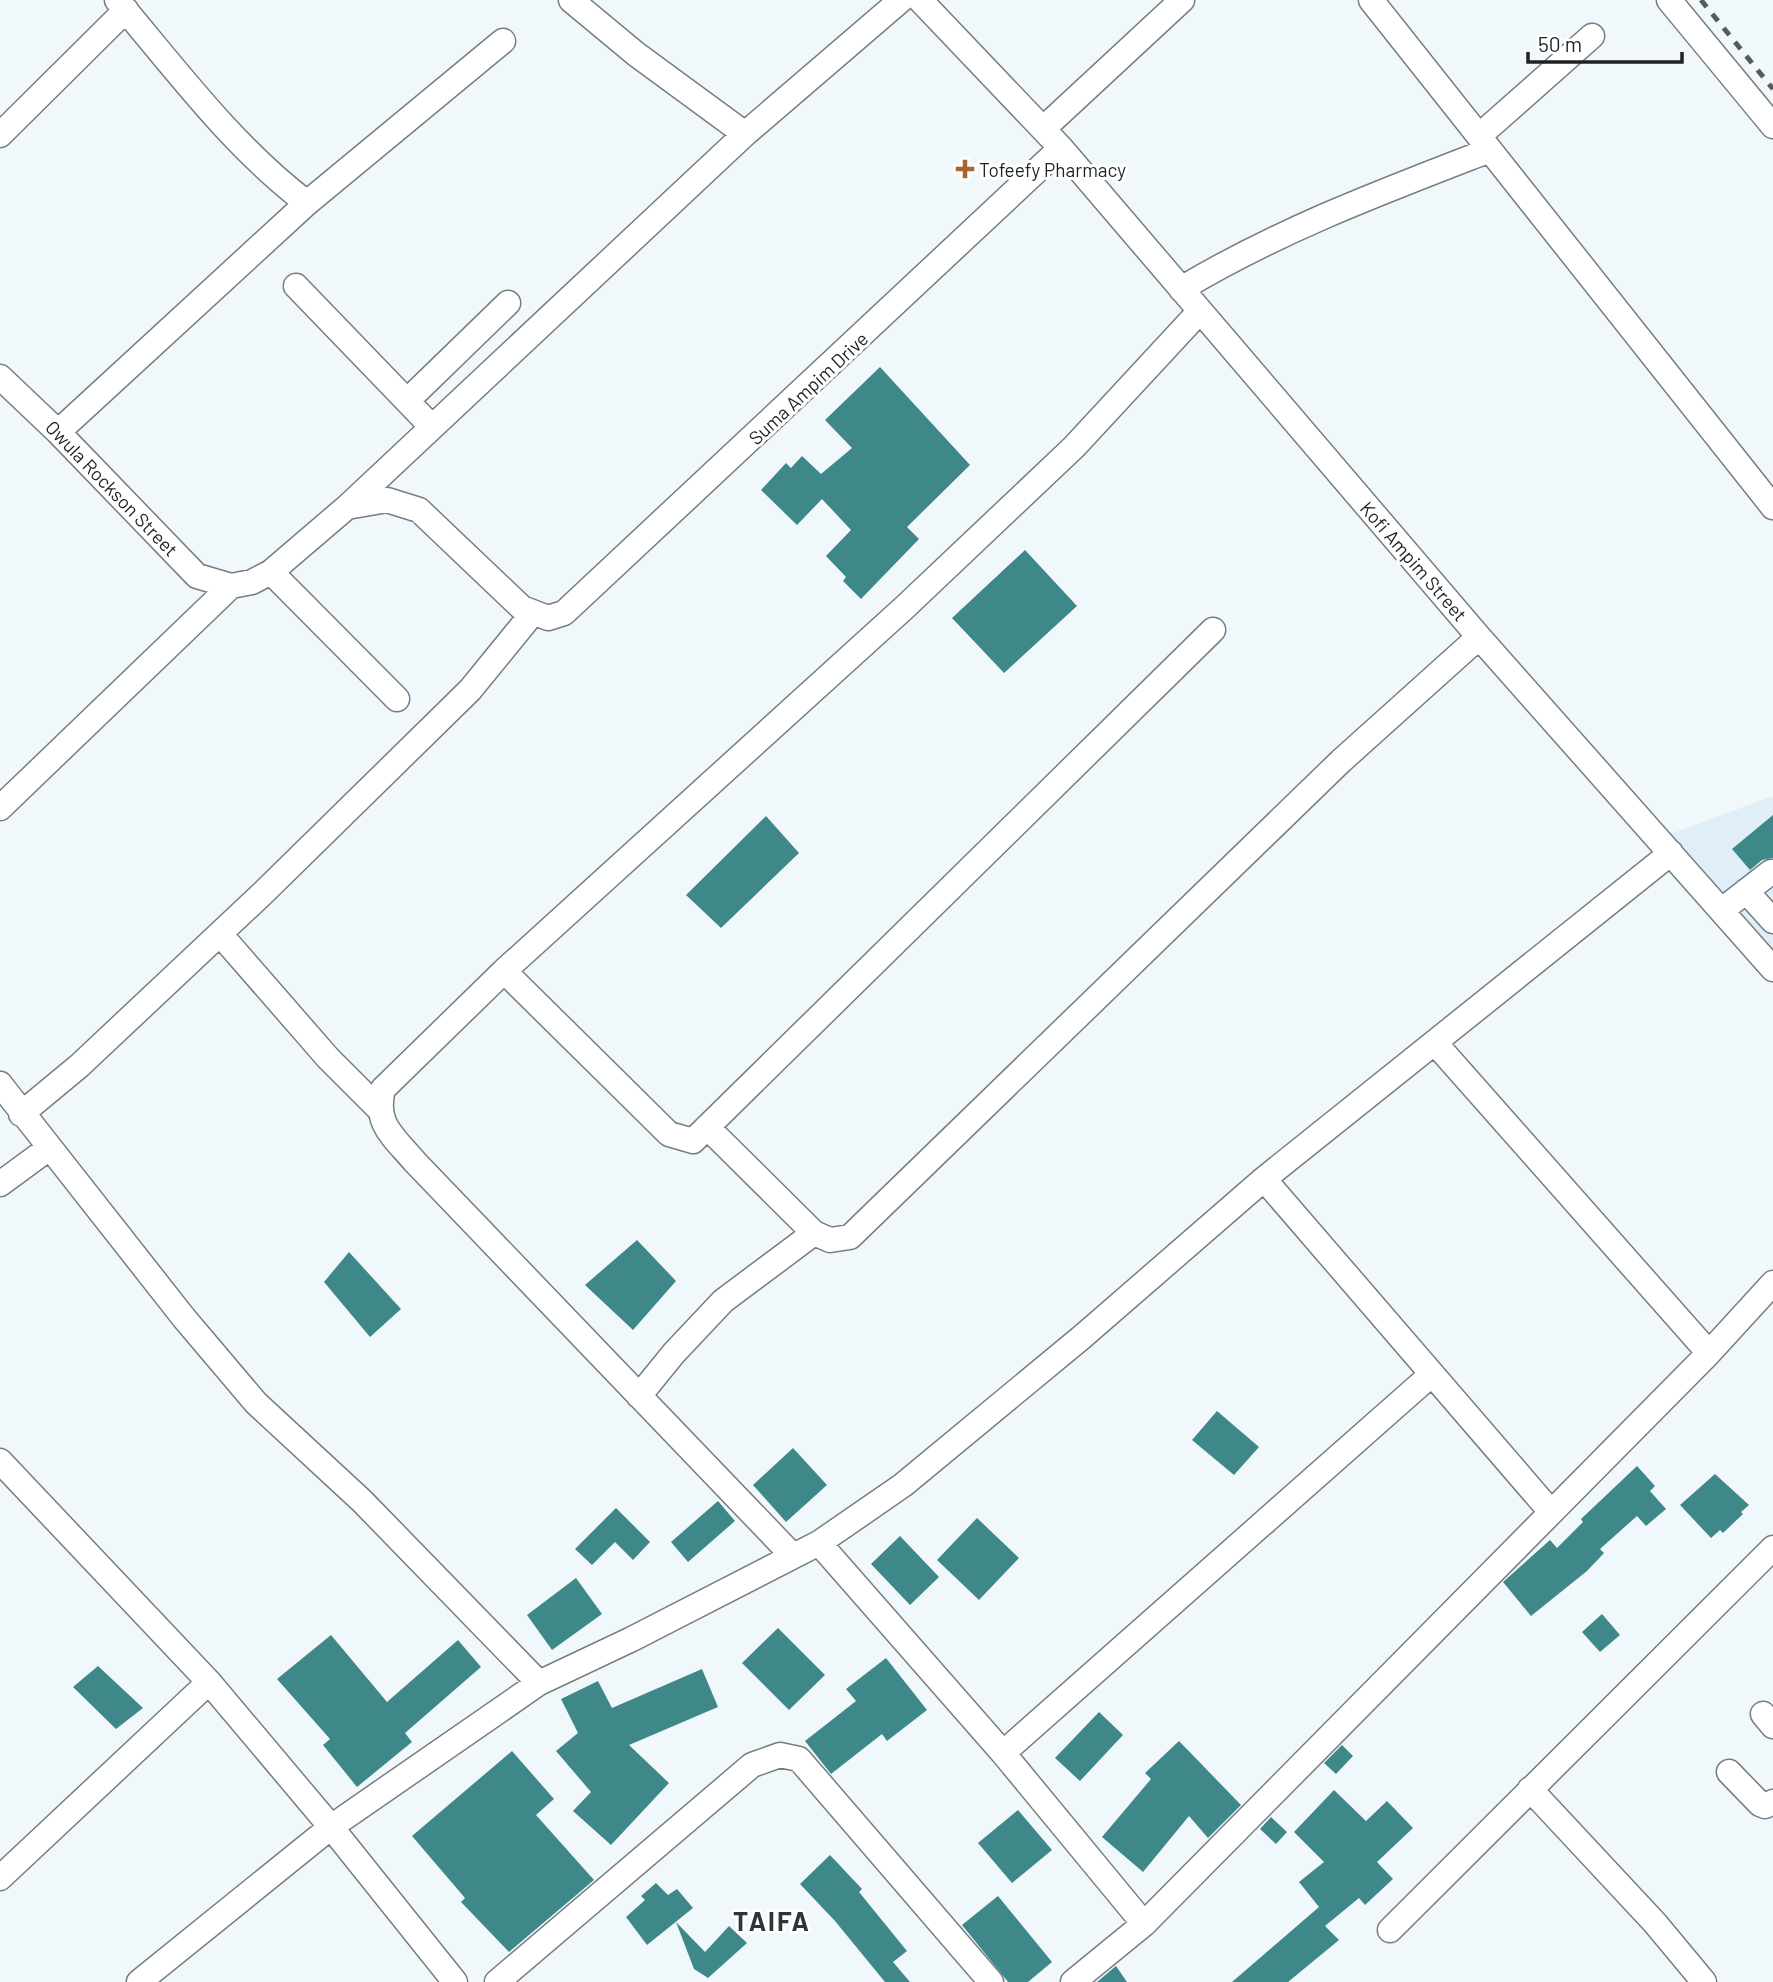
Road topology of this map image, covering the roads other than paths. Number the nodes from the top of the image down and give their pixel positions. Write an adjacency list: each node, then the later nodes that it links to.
1 (570, 0): 12 (street)
2 (901, 0): 12 (street)
3 (920, 0): 11 (street, Kofi Ampim Street)
4 (1182, 0): 11 (street)
5 (1371, 0): 14 (street)
6 (1670, 0): 10 (street)
7 (121, 5): 13 (street); 16 (street)
8 (1592, 36): 14 (street)
9 (503, 41): 16 (street)
10 (1773, 126)
11 (1043, 129): 15 (street, Kofi Ampim Street)
12 (745, 134): 23 (street)
13 (0, 135)
14 (1484, 143): 18 (street); 26 (street)
15 (1061, 148): 18 (street, Kofi Ampim Street); 29 (street, Suma Ampim Drive)
16 (307, 203): 24 (street)
17 (296, 286): 22 (street)
18 (1181, 289): 20 (street, Kofi Ampim Street)
19 (508, 303): 22 (street)
20 (1200, 311): 31 (street, Kofi Ampim Street); 41 (street)
21 (0, 377): 24 (street, Owula Rockson Street)
22 (407, 401): 23 (street)
23 (432, 427): 25 (street)
24 (58, 432): 28 (street, Owula Rockson Street)
25 (346, 507): 27 (street); 29 (street)
26 (1773, 507)
27 (271, 572): 28 (street); 32 (street)
28 (231, 586): 33 (street)
29 (540, 616): 39 (street)
30 (1213, 631): 46 (street)
31 (1479, 637): 34 (street, Kofi Ampim Street); 50 (street)
32 (397, 699)
33 (0, 808)
34 (1671, 853): 37 (street, Kofi Ampim Street); 42 (street)
35 (1770, 872): 36 (street)
36 (1746, 891): 37 (street); 38 (street)
37 (1721, 910): 40 (street, Kofi Ampim Street)
38 (1773, 921)
39 (220, 934): 44 (street); 45 (street)
40 (1772, 967)
41 (503, 971): 44 (street); 46 (street)
42 (1435, 1043): 48 (street); 52 (street)
43 (0, 1084): 45 (street)
44 (378, 1108): 54 (street)
45 (22, 1114): 47 (street)
46 (707, 1127): 50 (street)
47 (49, 1148): 49 (street); 61 (street)
48 (1264, 1178): 53 (street); 57 (street)
49 (0, 1184)
50 (814, 1233): 54 (street)
51 (1773, 1283): 52 (street)
52 (1709, 1353): 56 (street)
53 (1432, 1374): 56 (street); 62 (street)
54 (639, 1396): 59 (street)
55 (0, 1461): 60 (street)
56 (1551, 1512): 68 (street)
57 (819, 1543): 59 (street); 62 (street)
58 (1773, 1548): 64 (street)
59 (793, 1556): 61 (street)
60 (209, 1682): 66 (street); 67 (street)
61 (539, 1683): 66 (street)
62 (1003, 1753): 68 (street)
63 (1729, 1772): 65 (street)
64 (1530, 1789): 69 (street); 75 (street)
65 (1773, 1802)
66 (331, 1827): 70 (street); 71 (street)
67 (4, 1864)
68 (1144, 1924): 74 (street)
69 (1390, 1930)
70 (139, 1982)
71 (455, 1982)
72 (497, 1982): 73 (street)
73 (991, 1982)
74 (1073, 1982)
75 (1704, 1982)

